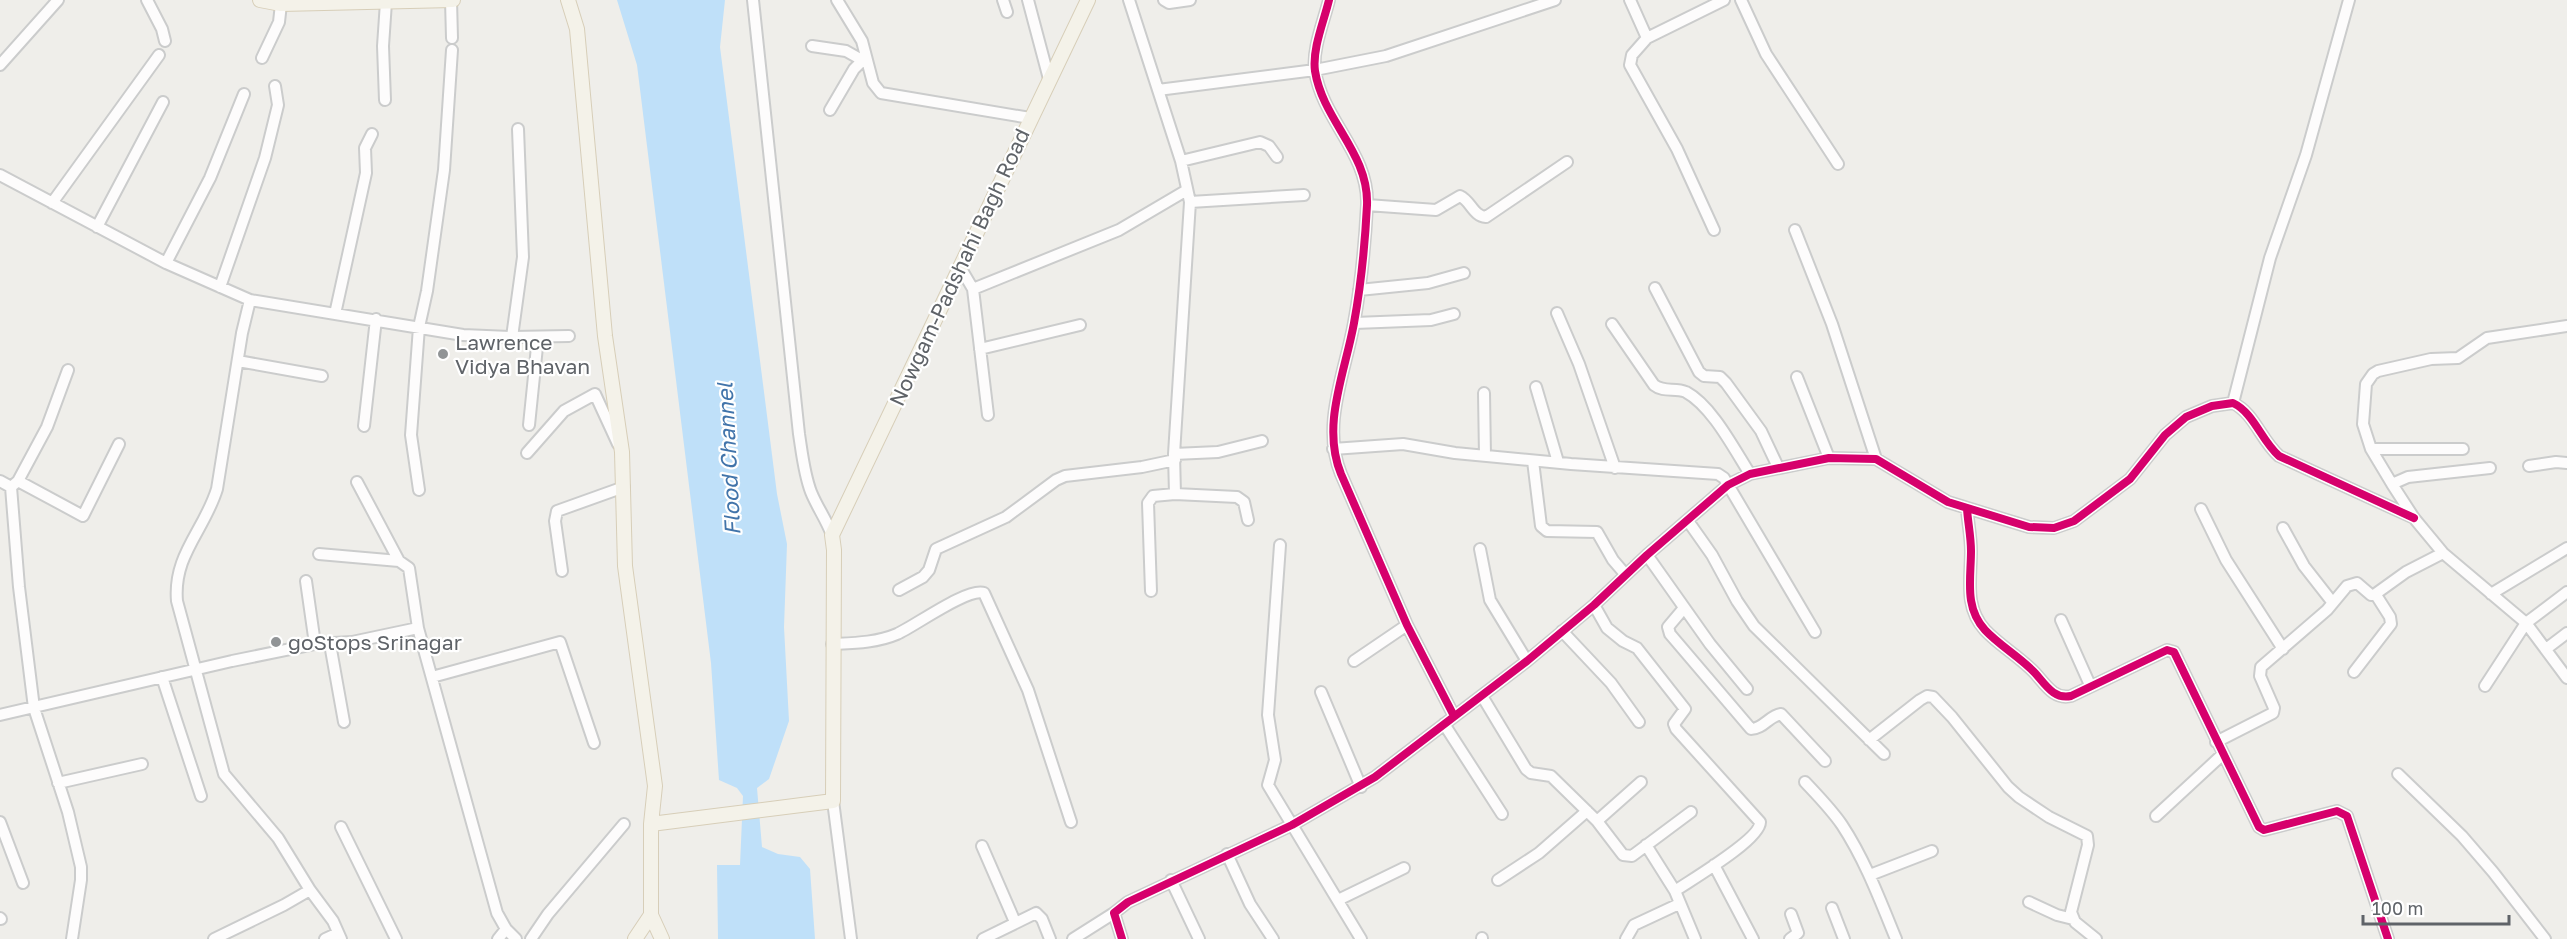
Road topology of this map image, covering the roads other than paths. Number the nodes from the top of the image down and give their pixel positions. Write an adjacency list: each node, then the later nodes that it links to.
1 (58, 0): 32 (street)
2 (147, 0): 26 (street)
3 (260, 0): 22 (main road)
4 (429, 0): 5 (main road); 21 (main road)
5 (452, 0): 24 (street)
6 (568, 0): 94 (main road)
7 (753, 0): 120 (street)
8 (837, 0): 31 (street)
9 (1003, 0): 23 (street)
10 (1028, 0): 34 (street)
11 (1088, 0): 34 (main road, Nowgam-Padshahi Bagh Road)
12 (1129, 0): 36 (street)
13 (1164, 0): 14 (street)
14 (1190, 0)
15 (1329, 0): 33 (street)
16 (1555, 0): 33 (street)
17 (1630, 0): 25 (street)
18 (1724, 0): 25 (street)
19 (1741, 0): 47 (street)
20 (2349, 0): 84 (street)
21 (386, 2): 22 (main road); 38 (street)
22 (281, 4): 30 (street)
23 (1007, 12)
24 (452, 38)
25 (1647, 38): 55 (street)
26 (165, 41)
27 (812, 46): 31 (street)
28 (453, 50): 73 (street)
29 (159, 55): 52 (street)
30 (262, 58)
31 (864, 58): 40 (street); 41 (street)
32 (0, 65)
33 (1315, 70): 36 (street); 53 (street)
34 (1049, 78): 41 (main road, Nowgam-Padshahi Bagh Road)
35 (275, 86): 60 (street)
36 (1158, 90): 45 (street)
37 (244, 94): 57 (street)
38 (385, 100)
39 (163, 102): 54 (street)
40 (830, 110)
41 (1030, 118): 58 (main road, Nowgam-Padshahi Bagh Road)
42 (518, 129): 76 (street)
43 (372, 134): 66 (street)
44 (1277, 157): 45 (street)
45 (1181, 161): 49 (street)
46 (1567, 162): 53 (street)
47 (1838, 164)
48 (0, 175): 52 (street)
49 (1187, 190): 51 (street); 62 (street)
50 (1304, 195): 51 (street)
51 (1190, 202): 96 (street)
52 (52, 203): 54 (street)
53 (1367, 205): 63 (street)
54 (97, 227): 57 (street)
55 (1714, 230)
56 (1795, 230): 98 (street)
57 (166, 263): 60 (street)
58 (960, 267): 62 (street); 120 (main road, Nowgam-Padshahi Bagh Road)
59 (1464, 273): 63 (street)
60 (220, 287): 64 (street)
61 (1655, 288): 103 (street)
62 (973, 289): 77 (street)
63 (1359, 290): 69 (street)
64 (250, 300): 66 (street); 78 (street)
65 (1557, 313): 104 (street)
66 (335, 314): 68 (street)
67 (1455, 314): 69 (street)
68 (376, 319): 73 (street); 87 (street)
69 (1354, 323): 90 (street)
70 (1080, 324): 77 (street)
71 (1612, 324): 106 (street)
72 (2567, 326): 91 (street)
73 (420, 327): 76 (street); 112 (street)
74 (538, 336): 75 (street); 76 (street); 86 (street)
75 (569, 336)
76 (512, 337)
77 (980, 349): 85 (street)
78 (238, 361): 80 (street); 153 (street)
79 (68, 370): 108 (street)
80 (322, 376)
81 (1797, 377): 97 (street)
82 (1536, 387): 100 (street)
83 (1484, 393): 95 (street)
84 (2233, 403): 114 (street); 116 (street)
85 (988, 415)
86 (529, 425)
87 (364, 426)
88 (1262, 441): 96 (street)
89 (119, 444): 108 (street)
90 (1333, 449): 95 (street); 141 (street)
91 (2371, 449): 92 (street); 109 (street)
92 (2463, 449)
93 (527, 453): 94 (street)
94 (622, 453): 111 (main road)
95 (1485, 456): 99 (street)
96 (1174, 457): 113 (street); 131 (street)
97 (1828, 458): 98 (street); 103 (street)
98 (1876, 459): 114 (street)
99 (1533, 461): 100 (street); 129 (street)
100 (1558, 462): 104 (street)
101 (2567, 463): 102 (street)
102 (2529, 466)
103 (1778, 467): 106 (street)
104 (1615, 468): 110 (street)
105 (2490, 468): 109 (street)
106 (1750, 474): 110 (street)
107 (357, 482): 127 (street)
108 (7, 484): 163 (street)
109 (2391, 484): 116 (street)
110 (1728, 485): 118 (street); 144 (street)
111 (624, 487): 128 (street); 191 (main road)
112 (419, 490)
113 (1175, 494): 117 (street); 132 (street)
114 (1967, 509): 158 (street)
115 (2201, 509): 149 (street)
116 (2414, 518): 125 (street)
117 (1248, 520)
118 (1688, 521): 126 (street); 169 (street)
119 (2283, 528): 136 (street)
120 (832, 535): 148 (main road)
121 (1280, 546): 192 (street)
122 (2567, 548): 134 (street)
123 (1480, 549): 152 (street)
124 (319, 554): 127 (street)
125 (2443, 554): 134 (street); 135 (street)
126 (1647, 555): 129 (street); 138 (street)
127 (399, 561): 142 (street)
128 (562, 571)
129 (1625, 574): 137 (street)
130 (306, 581): 146 (street)
131 (899, 590)
132 (1151, 591)
133 (2567, 592): 140 (street)
134 (2491, 594): 140 (street)
135 (2376, 595): 136 (street); 154 (street)
136 (2333, 603): 149 (street)
137 (1594, 605): 143 (street); 198 (street)
138 (1684, 608): 160 (street); 174 (street)
139 (2061, 620): 158 (street)
140 (2526, 622): 150 (street); 159 (street)
141 (1407, 625): 151 (street); 165 (street)
142 (418, 627): 147 (street); 156 (street)
143 (1562, 631): 152 (street); 167 (street)
144 (1815, 632)
145 (2567, 633): 150 (street)
146 (315, 644): 147 (street); 153 (street)
147 (330, 644): 166 (street)
148 (832, 644): 182 (main road); 189 (street)
149 (2283, 649): 170 (street)
150 (2546, 649): 157 (street)
151 (1354, 661)
152 (1527, 661): 162 (street)
153 (194, 669): 155 (street); 204 (street)
154 (2354, 672)
155 (162, 677): 163 (street); 181 (street)
156 (432, 677): 171 (street); 215 (street)
157 (2567, 678)
158 (2090, 686): 170 (street)
159 (2485, 686)
160 (1747, 689)
161 (1322, 692): 180 (street)
162 (1482, 696): 165 (street); 183 (street)
163 (34, 708): 164 (street); 179 (street)
164 (0, 715)
165 (1454, 716): 168 (street)
166 (344, 722)
167 (1639, 722)
168 (1444, 724): 180 (street); 185 (street)
169 (1869, 740): 172 (street); 213 (street)
170 (2216, 742): 173 (street)
171 (594, 743)
172 (1884, 754)
173 (2222, 755): 186 (street); 241 (street)
174 (1825, 761)
175 (142, 764): 179 (street)
176 (2398, 774): 242 (street)
177 (1641, 782): 187 (street)
178 (1805, 782): 200 (street)
179 (58, 783): 217 (street)
180 (1361, 787): 192 (street)
181 (201, 796)
182 (826, 801): 191 (main road); 226 (street)
183 (1587, 811): 187 (street); 202 (street)
184 (1691, 812): 194 (street)
185 (1502, 814)
186 (2156, 816)
187 (1597, 821): 194 (street)
188 (0, 822): 203 (street)
189 (1071, 822)
190 (624, 824): 223 (street)
191 (651, 824): 212 (main road)
192 (1292, 825): 197 (street); 206 (street)
193 (341, 827): 220 (street)
194 (1646, 845): 205 (street)
195 (982, 846): 214 (street)
196 (1932, 851): 200 (street)
197 (1227, 854): 201 (street); 232 (street)
198 (1714, 865): 205 (street); 236 (street)
199 (1404, 868): 206 (street)
200 (1870, 875): 239 (street)
201 (1172, 880): 210 (street); 231 (street)
202 (1498, 880)
203 (23, 883)
204 (310, 890): 216 (street); 218 (street)
205 (1675, 891): 208 (street)
206 (1338, 900): 233 (street)
207 (2029, 902): 213 (street)
208 (1679, 904): 234 (street); 235 (street)
209 (1832, 908): 238 (street)
210 (1114, 913): 229 (street); 230 (street)
211 (1791, 914): 237 (street)
212 (651, 915): 224 (main road); 225 (main road)
213 (2073, 920): 240 (street)
214 (1015, 922): 227 (street); 228 (street)
215 (506, 929): 221 (street); 222 (street)
216 (340, 936): 219 (street)
217 (72, 939)
218 (214, 939)
219 (325, 939)
220 (396, 939)
221 (498, 939)
222 (516, 939)
223 (531, 939)
224 (635, 939)
225 (662, 939)
226 (851, 939)
227 (983, 939)
228 (1050, 939)
229 (1073, 939)
230 (1122, 939)
231 (1199, 939)
232 (1273, 939)
233 (1362, 939)
234 (1626, 939)
235 (1695, 939)
236 (1753, 939)
237 (1790, 939)
238 (1844, 939)
239 (1896, 939)
240 (2096, 939)
241 (2388, 939)
242 (2545, 939)

